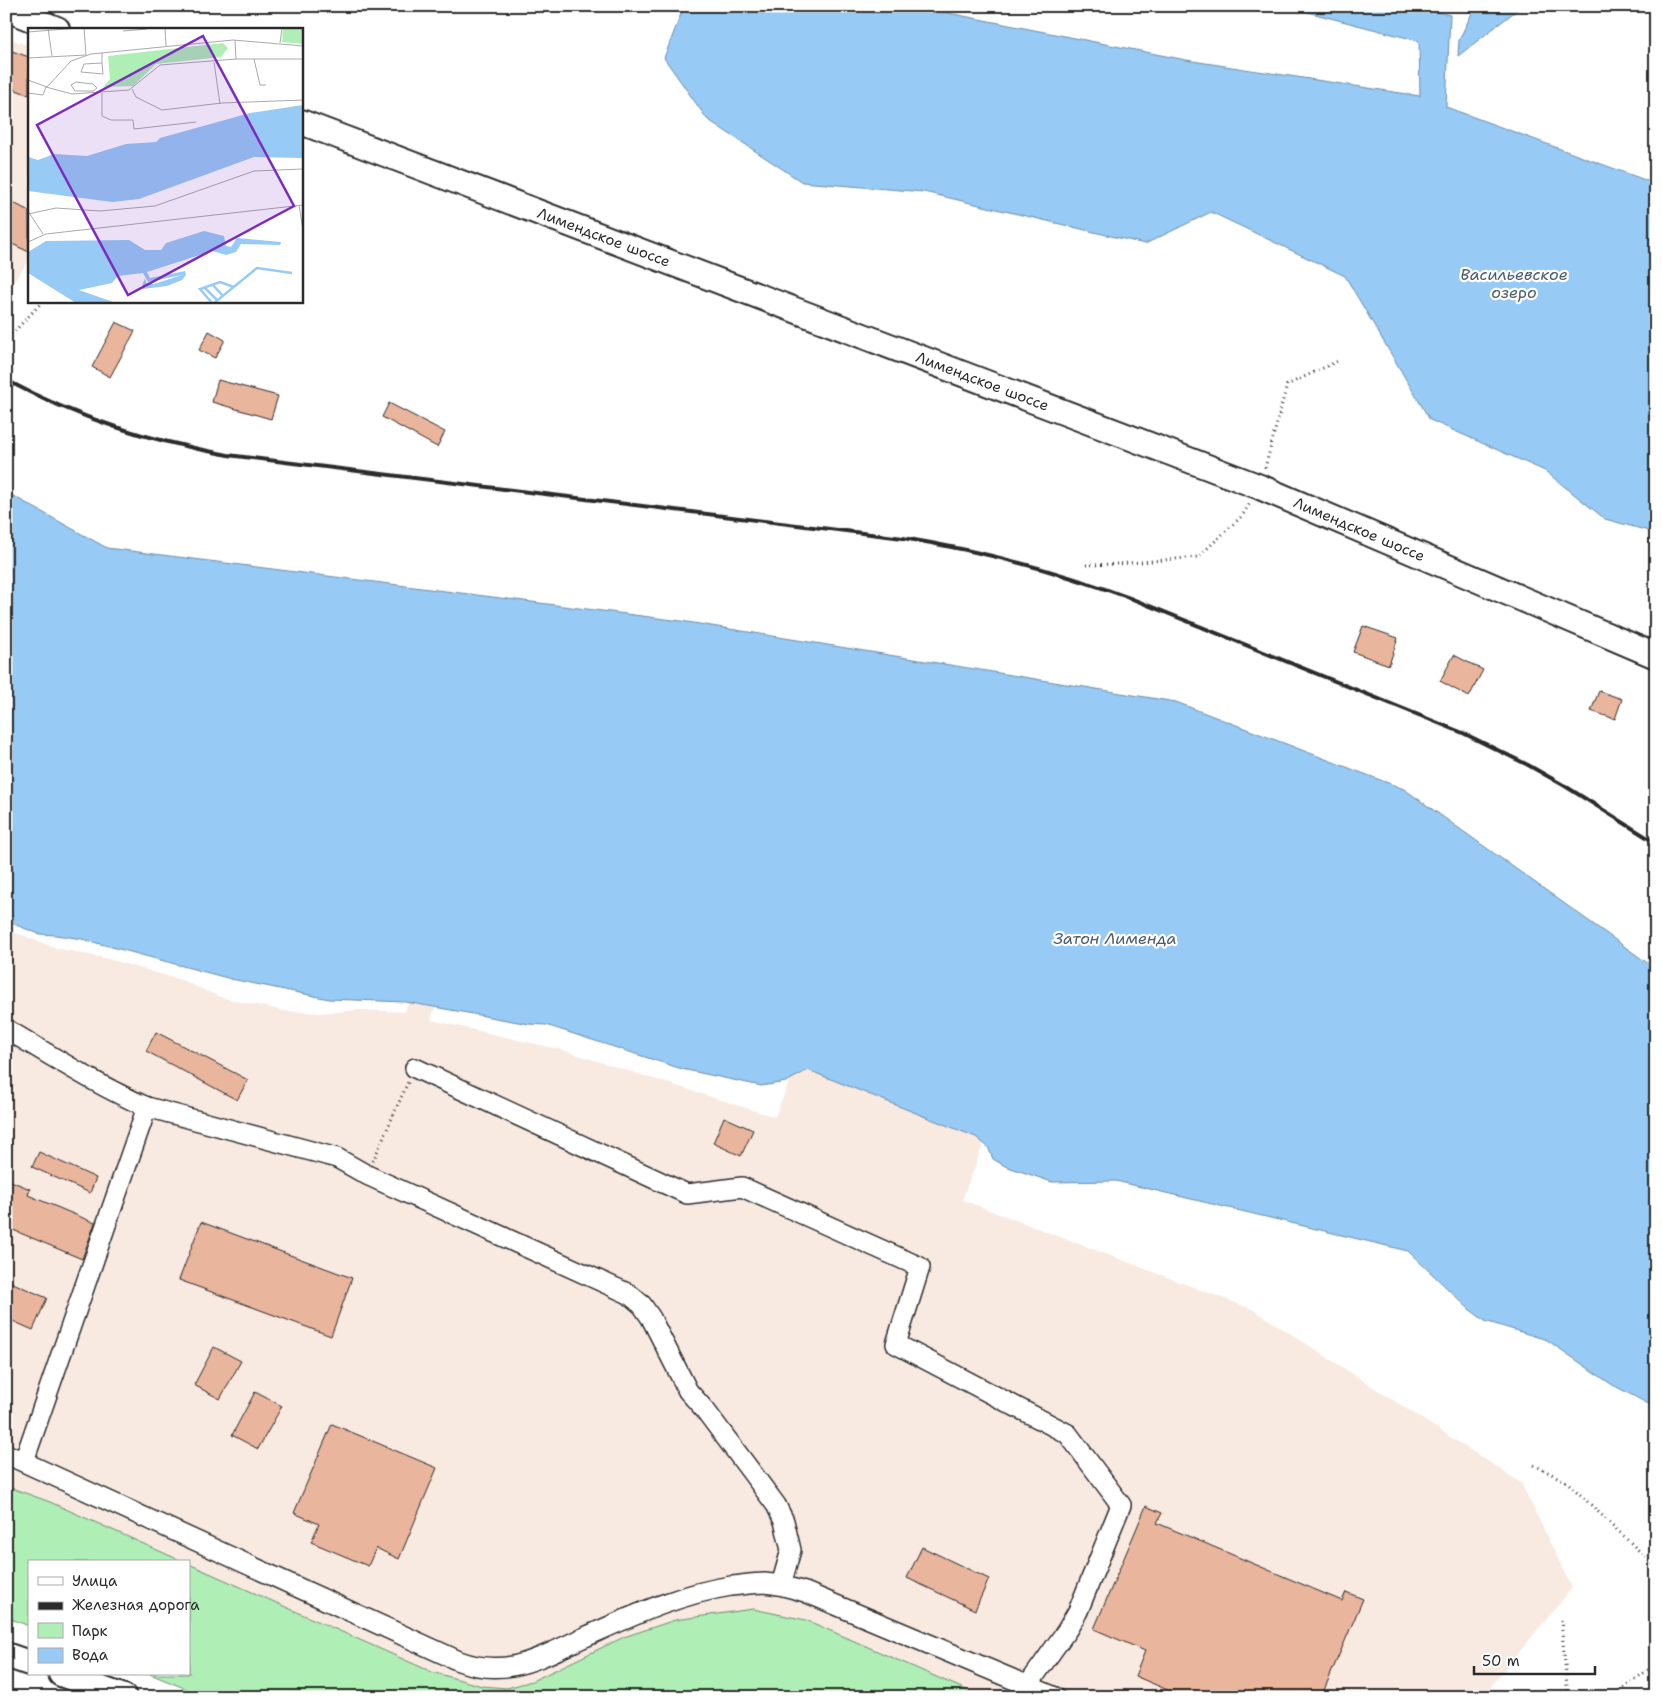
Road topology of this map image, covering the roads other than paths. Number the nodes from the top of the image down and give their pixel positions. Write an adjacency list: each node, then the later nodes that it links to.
1 (6, 9): 2 (main road)
2 (54, 28)
3 (302, 122): 4 (main road, Лимендское шоссе)
4 (1656, 656)
5 (6, 1028): 7 (lane)
6 (415, 1068): 13 (lane)
7 (147, 1107): 8 (lane); 9 (lane)
8 (15, 1457): 9 (lane)
9 (781, 1585): 13 (lane)
10 (6, 1655): 11 (main road)
11 (28, 1663)
12 (66, 1676): 14 (main road)
13 (1028, 1685): 15 (lane)
14 (124, 1697)
15 (1055, 1697)

